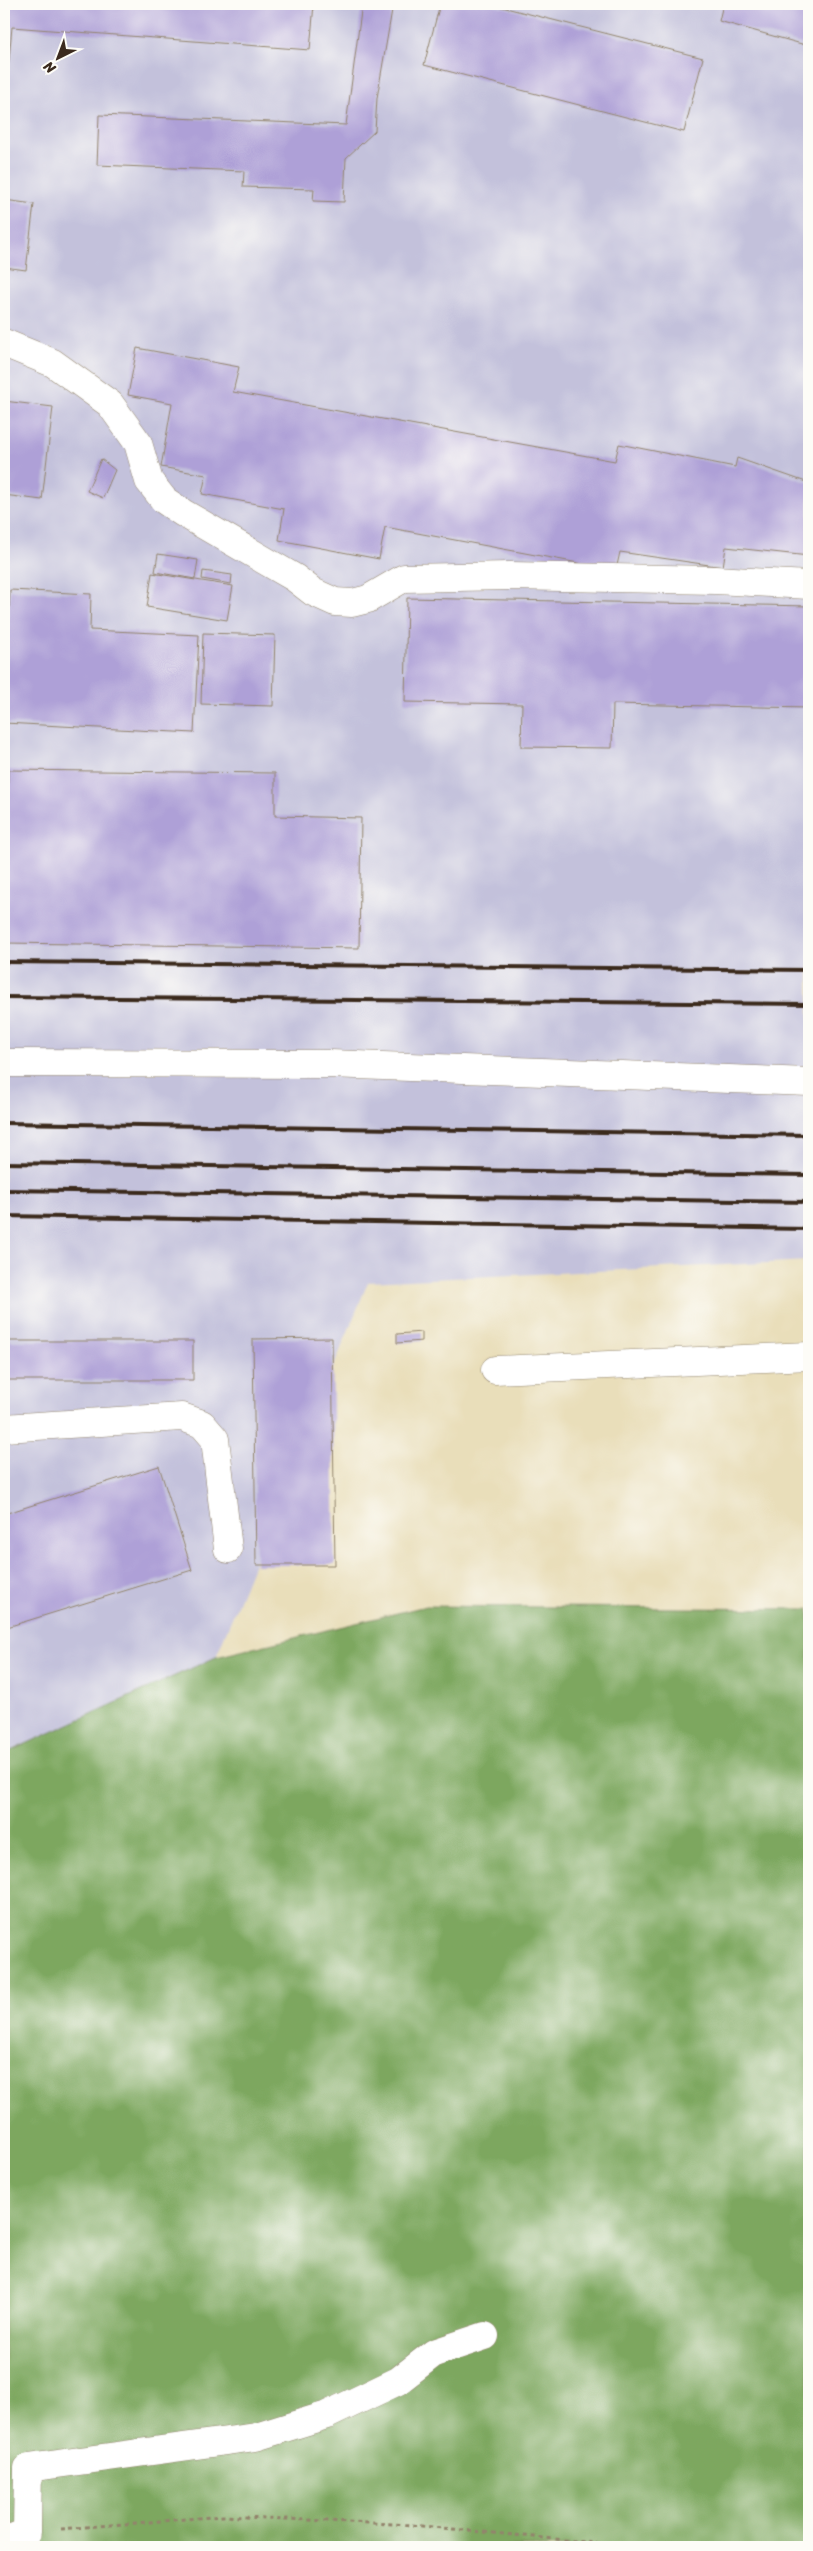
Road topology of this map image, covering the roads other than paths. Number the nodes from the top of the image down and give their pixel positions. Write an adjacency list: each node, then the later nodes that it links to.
1 (4, 343): 2 (street)
2 (809, 585)
3 (4, 1063): 4 (street)
4 (809, 1082)
5 (809, 1356): 6 (street)
6 (495, 1370)
7 (4, 1428): 8 (street)
8 (228, 1549)
9 (485, 2336): 10 (street)
10 (16, 2537)

